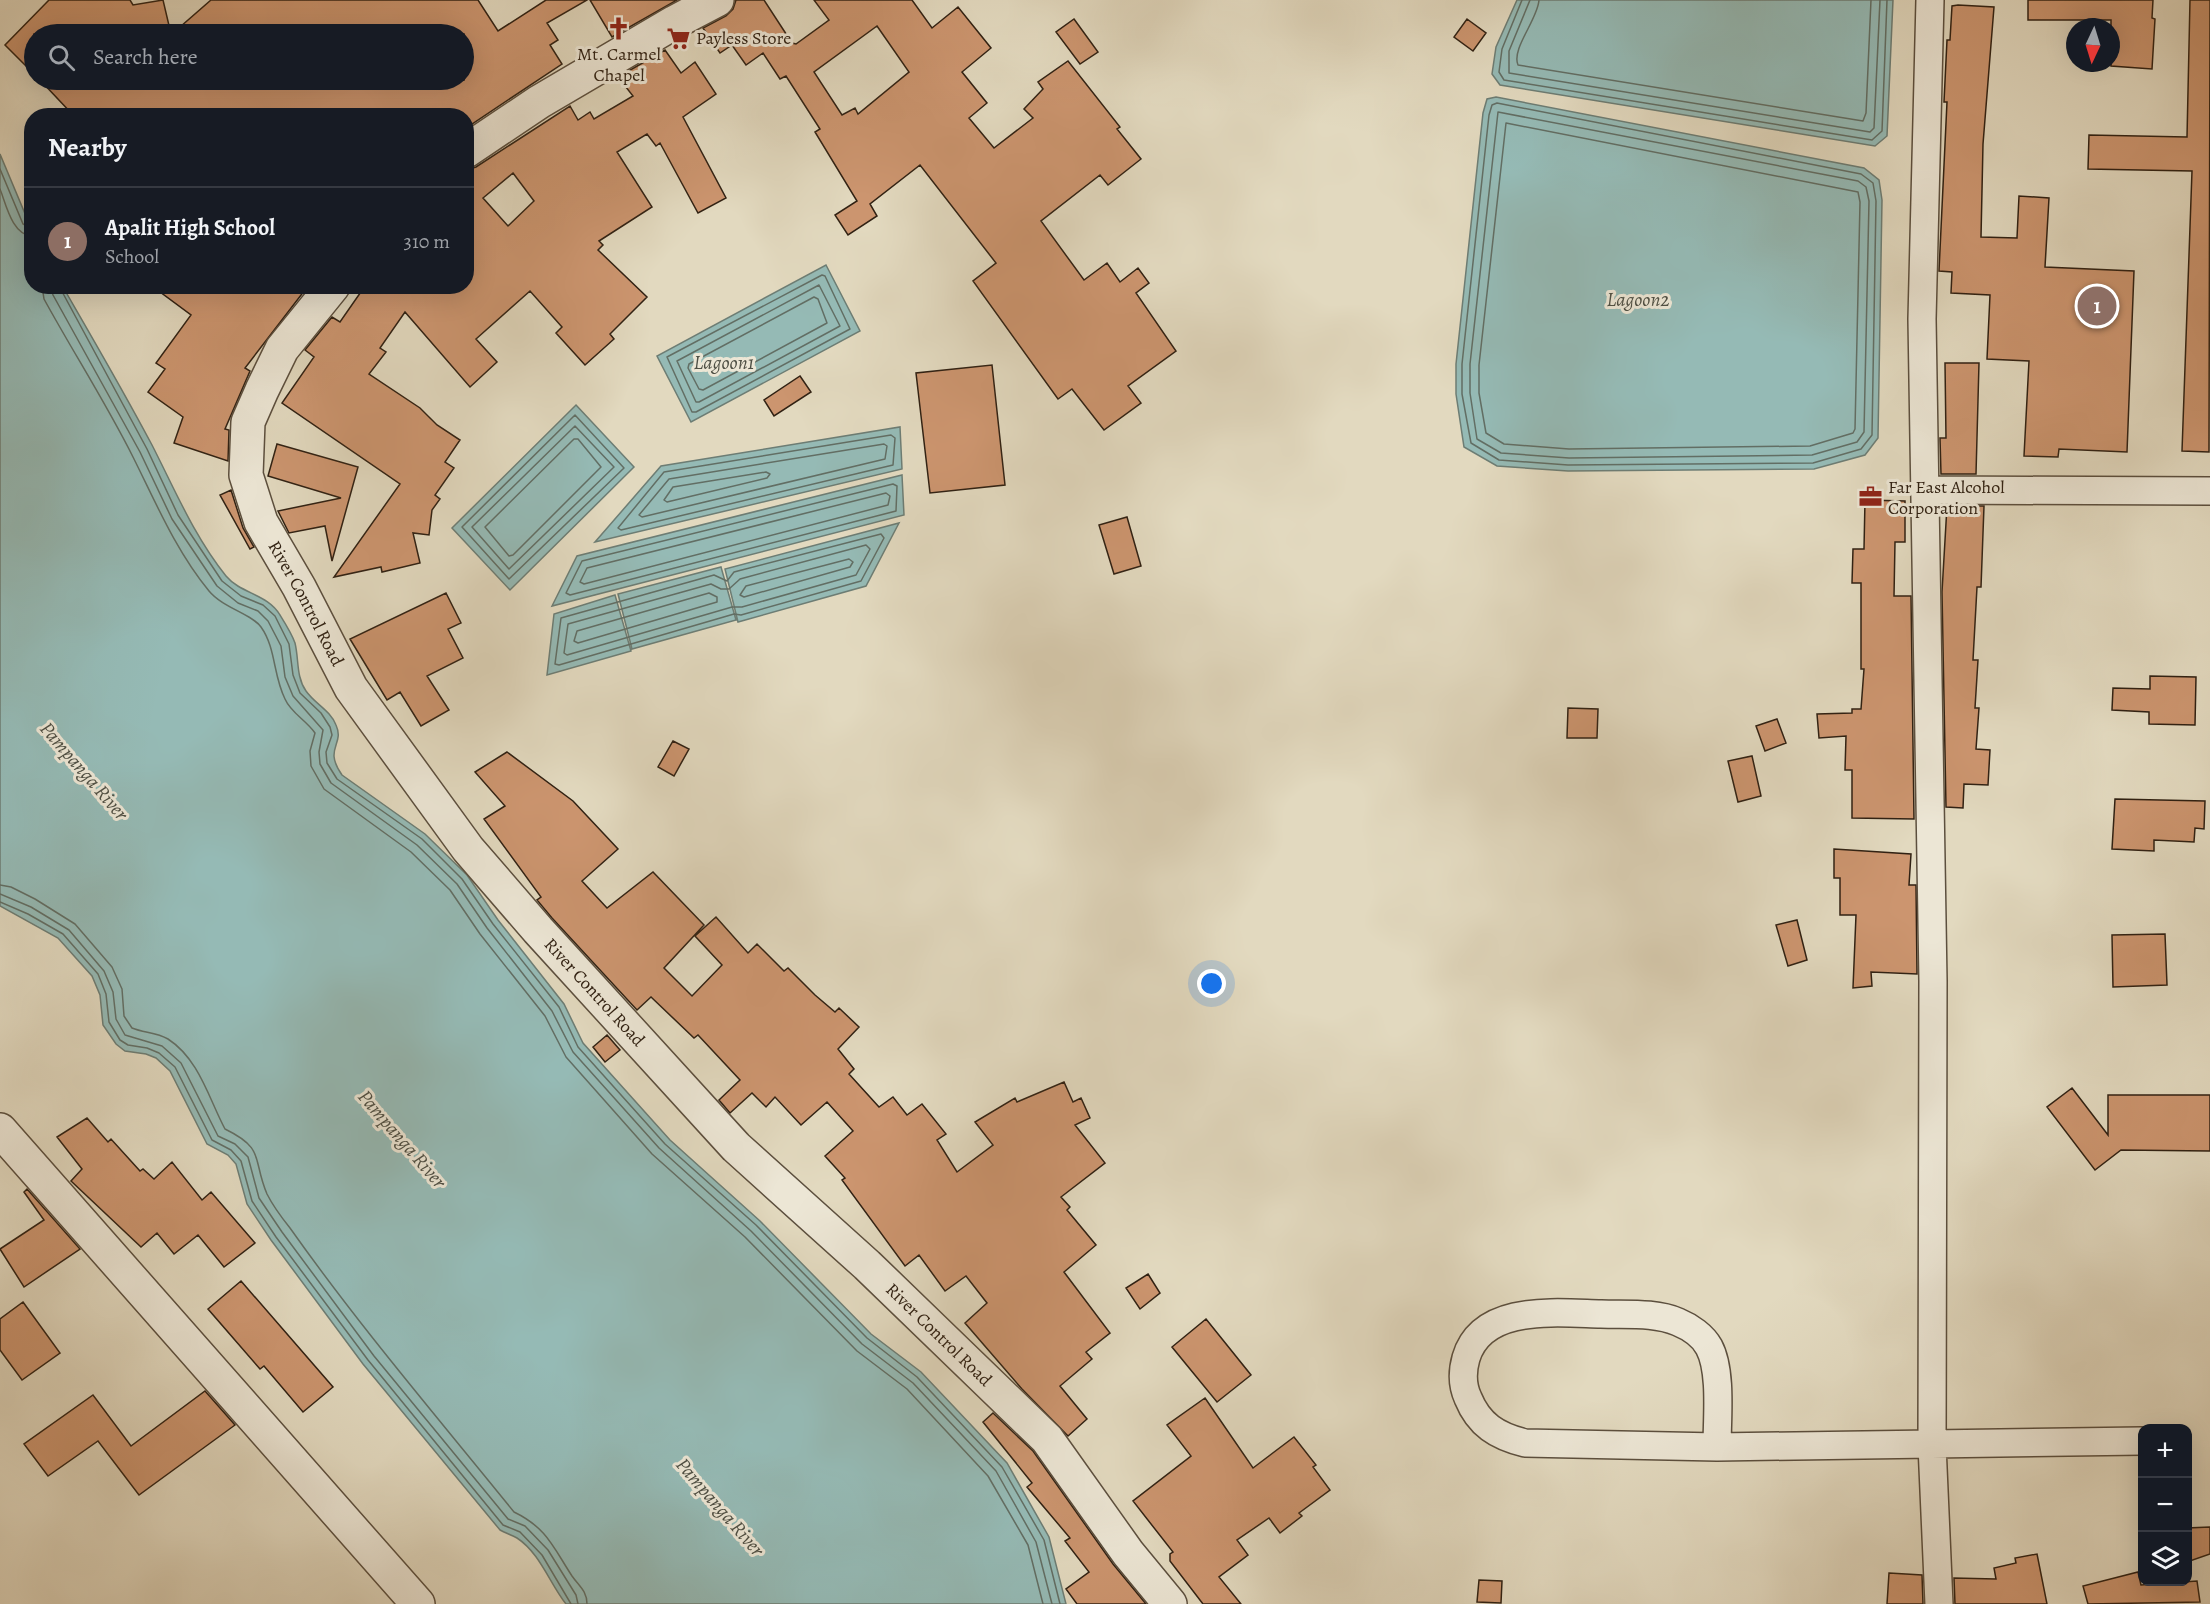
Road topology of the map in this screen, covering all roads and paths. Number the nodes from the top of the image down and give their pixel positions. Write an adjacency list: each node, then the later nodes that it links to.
1 (717, 0): 3 (street)
2 (1930, 0): 5 (street)
3 (474, 146)
4 (327, 294): 12 (street, River Control Road)
5 (1926, 490): 6 (street); 9 (street)
6 (2210, 491)
7 (0, 1130): 11 (street)
8 (2138, 1441): 9 (street)
9 (1932, 1445): 10 (street); 13 (street)
10 (1717, 1447): 10 (street)
11 (418, 1604)
12 (1170, 1604)
13 (1939, 1604)

